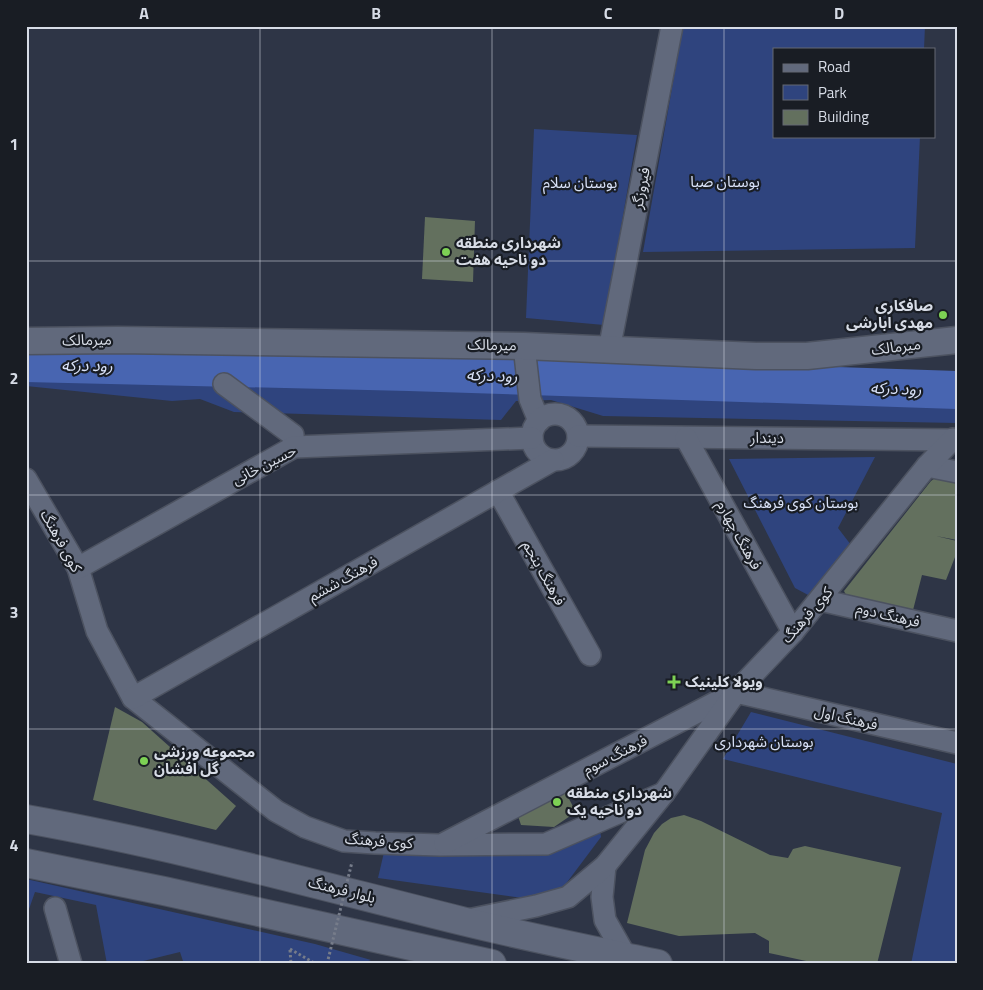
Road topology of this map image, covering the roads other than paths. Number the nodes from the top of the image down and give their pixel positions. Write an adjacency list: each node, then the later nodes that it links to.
1 (672, 26): 4 (street, فیروزگر)
2 (957, 340): 4 (street, میرمالک)
3 (26, 341): 5 (street, میرمالک)
4 (609, 350): 5 (street, میرمالک)
5 (526, 356): 7 (street)
6 (224, 384): 11 (street)
7 (536, 430): 8 (street); 11 (street, حسین خانی); 12 (street)
8 (578, 436): 9 (street, دیندار); 12 (street)
9 (686, 438): 10 (street, دیندار); 20 (street, فرهنگ چهارم)
10 (955, 440): 13 (street, کوی فرهنگ)
11 (294, 446): 17 (street, حسین خانی)
12 (553, 460): 16 (street, فرهنگ ششم)
13 (928, 466): 14 (street); 18 (street, کوی فرهنگ)
14 (957, 472)
15 (26, 479): 17 (street, کوی فرهنگ)
16 (498, 491): 21 (street, فرهنگ پنجم); 23 (street, فرهنگ ششم)
17 (78, 568): 23 (street, کوی فرهنگ)
18 (820, 600): 19 (street, فرهنگ دوم); 20 (street, کوی فرهنگ)
19 (957, 631)
20 (793, 632): 22 (street, کوی فرهنگ)
21 (590, 655)
22 (736, 692): 24 (street, فرهنگ اول); 25 (street, کوی فرهنگ); 27 (street, فرهنگ سوم)
23 (133, 698): 27 (street, کوی فرهنگ)
24 (957, 743)
25 (664, 792): 27 (street, کوی فرهنگ); 29 (street, کوی فرهنگ)
26 (26, 819): 31 (main road, بلوار فرهنگ)
27 (440, 845)
28 (26, 862): 34 (main road)
29 (605, 866): 31 (street, کوی فرهنگ); 32 (street)
30 (56, 908): 33 (street)
31 (464, 921): 32 (main road, بلوار فرهنگ)
32 (626, 957): 35 (main road, بلوار فرهنگ)
33 (71, 964)
34 (492, 964)
35 (658, 964)

